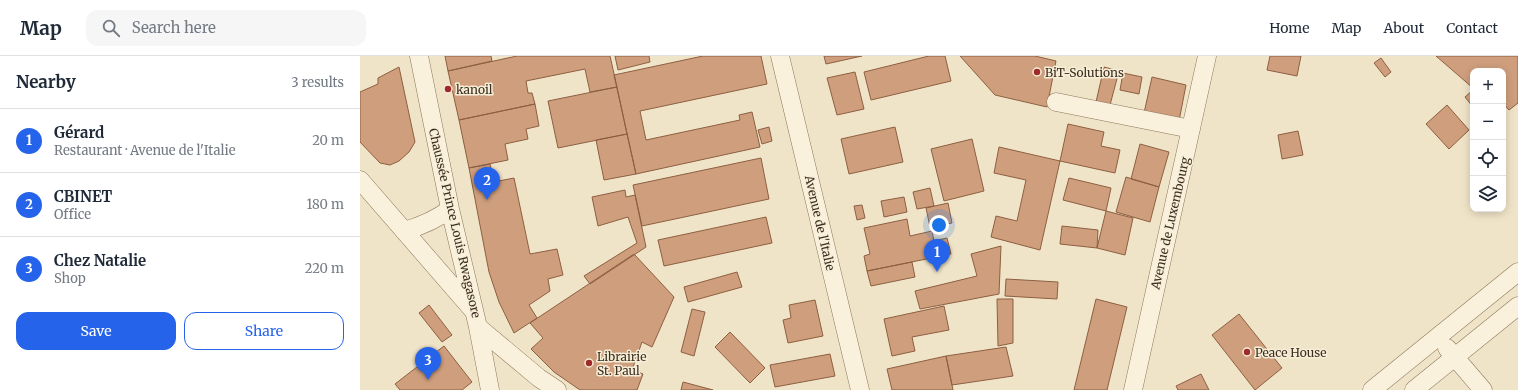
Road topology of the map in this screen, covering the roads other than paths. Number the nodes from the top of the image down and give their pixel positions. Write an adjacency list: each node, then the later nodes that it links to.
1 (419, 56): 7 (street, Chaussée Prince Louis Rwagasore)
2 (780, 56): 18 (street, Avenue de l'Italie)
3 (1207, 56): 5 (street, Avenue de Luxembourg)
4 (1056, 102): 5 (street)
5 (1191, 129): 19 (street, Avenue de Luxembourg)
6 (360, 180): 8 (street)
7 (450, 209): 8 (street); 11 (street, Chaussée Prince Louis Rwagasore)
8 (404, 231): 11 (street)
9 (1518, 272): 12 (street)
10 (1518, 306): 13 (street)
11 (476, 319): 16 (street, Chaussée Prince Louis Rwagasore); 17 (street)
12 (1437, 337): 13 (street); 14 (street)
13 (1454, 356): 15 (street); 21 (street)
14 (1402, 366): 15 (street); 20 (street)
15 (1417, 389)
16 (490, 390)
17 (556, 390)
18 (860, 390)
19 (1133, 390)
20 (1372, 390)
21 (1483, 390)

